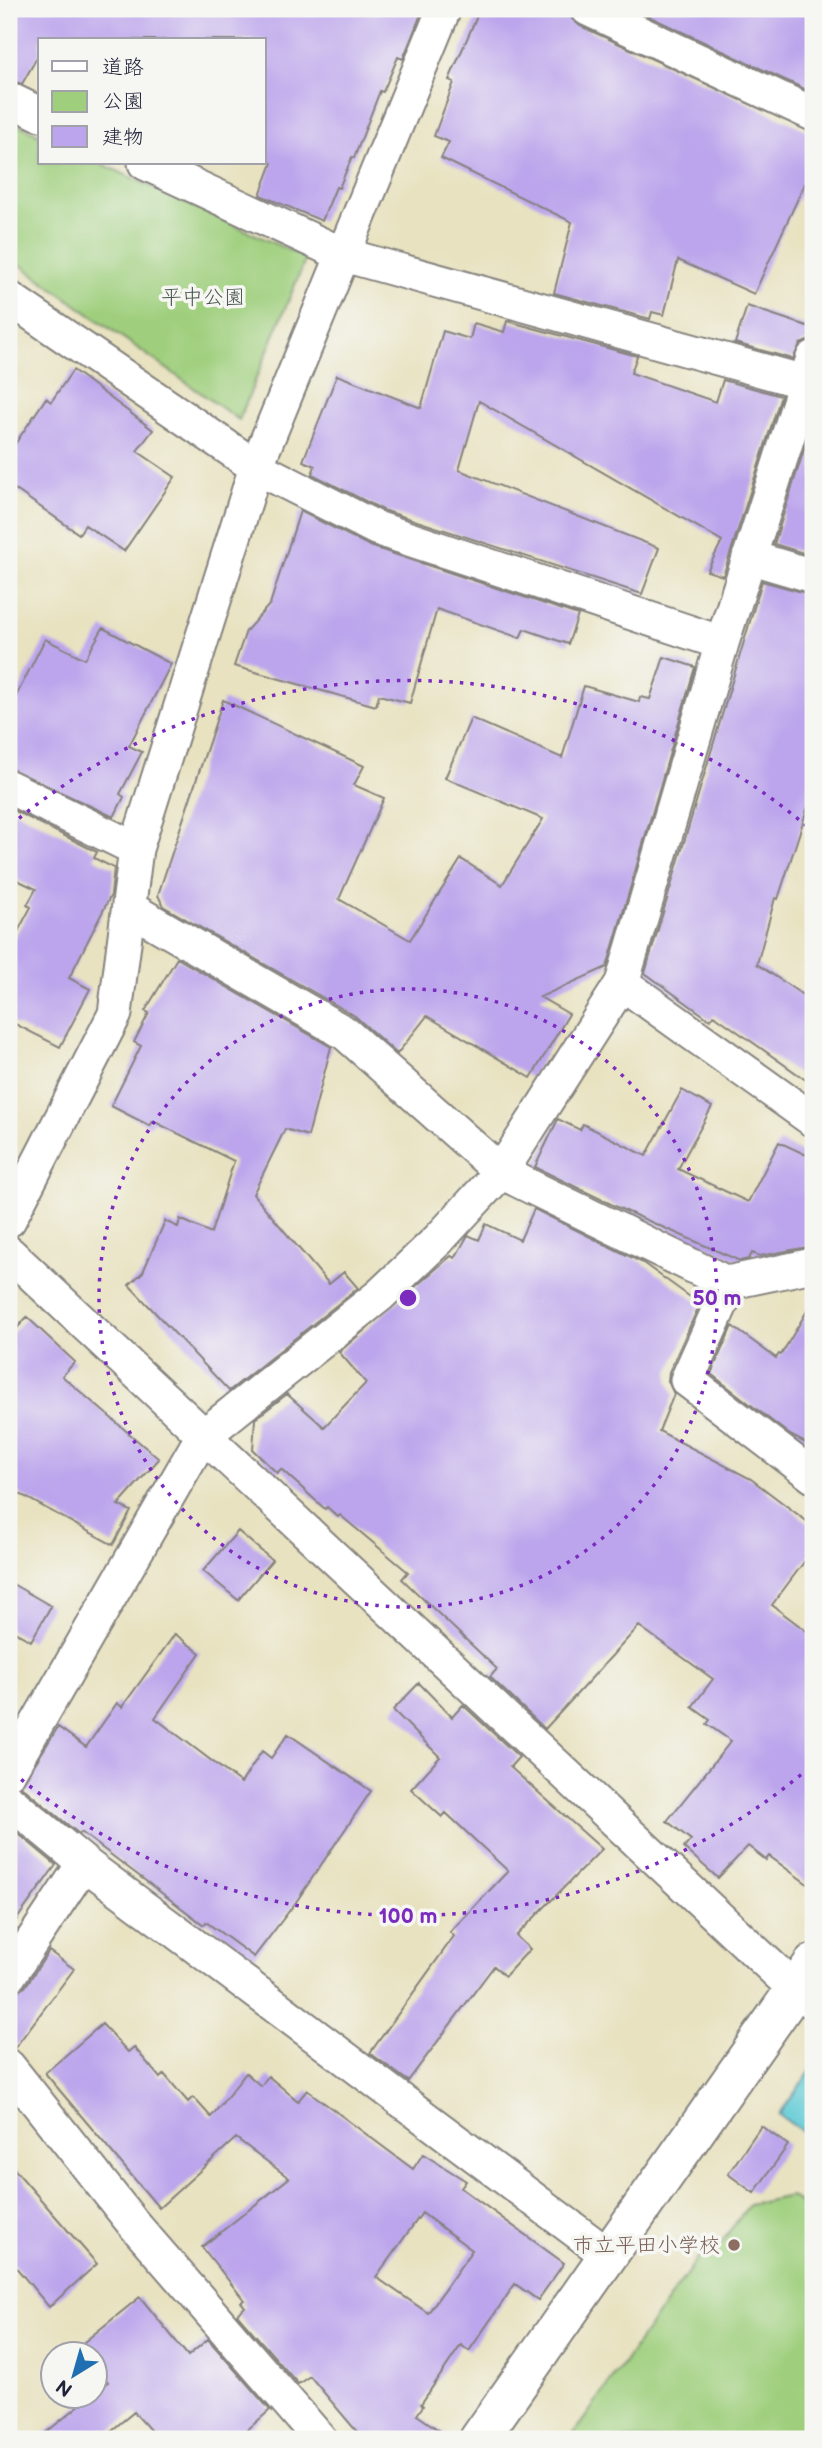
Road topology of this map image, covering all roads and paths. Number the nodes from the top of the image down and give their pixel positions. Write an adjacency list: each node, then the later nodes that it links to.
1 (444, 9): 7 (street)
2 (588, 9): 5 (street)
3 (9, 99): 4 (street)
4 (38, 113)
5 (813, 114)
6 (147, 164): 7 (street)
7 (344, 255): 9 (street); 10 (street)
8 (9, 298): 10 (street)
9 (808, 370): 11 (street)
10 (256, 467): 13 (street); 15 (street)
11 (749, 557): 12 (street); 13 (street)
12 (813, 576)
13 (722, 643): 17 (street)
14 (9, 787): 15 (street)
15 (135, 849): 16 (street)
16 (129, 908): 19 (street); 20 (street)
17 (622, 983): 18 (street); 19 (street)
18 (813, 1120)
19 (501, 1172): 23 (street); 24 (street)
20 (9, 1220)
21 (9, 1253): 24 (street)
22 (813, 1265): 23 (street)
23 (727, 1283): 25 (street)
24 (202, 1437): 26 (street); 30 (street)
25 (813, 1476)
26 (9, 1772)
27 (9, 1801): 28 (street)
28 (84, 1863): 29 (street); 32 (street)
29 (9, 1976)
30 (807, 1985): 32 (street)
31 (9, 2067): 33 (street)
32 (608, 2255): 34 (street)
33 (320, 2439)
34 (479, 2439)

